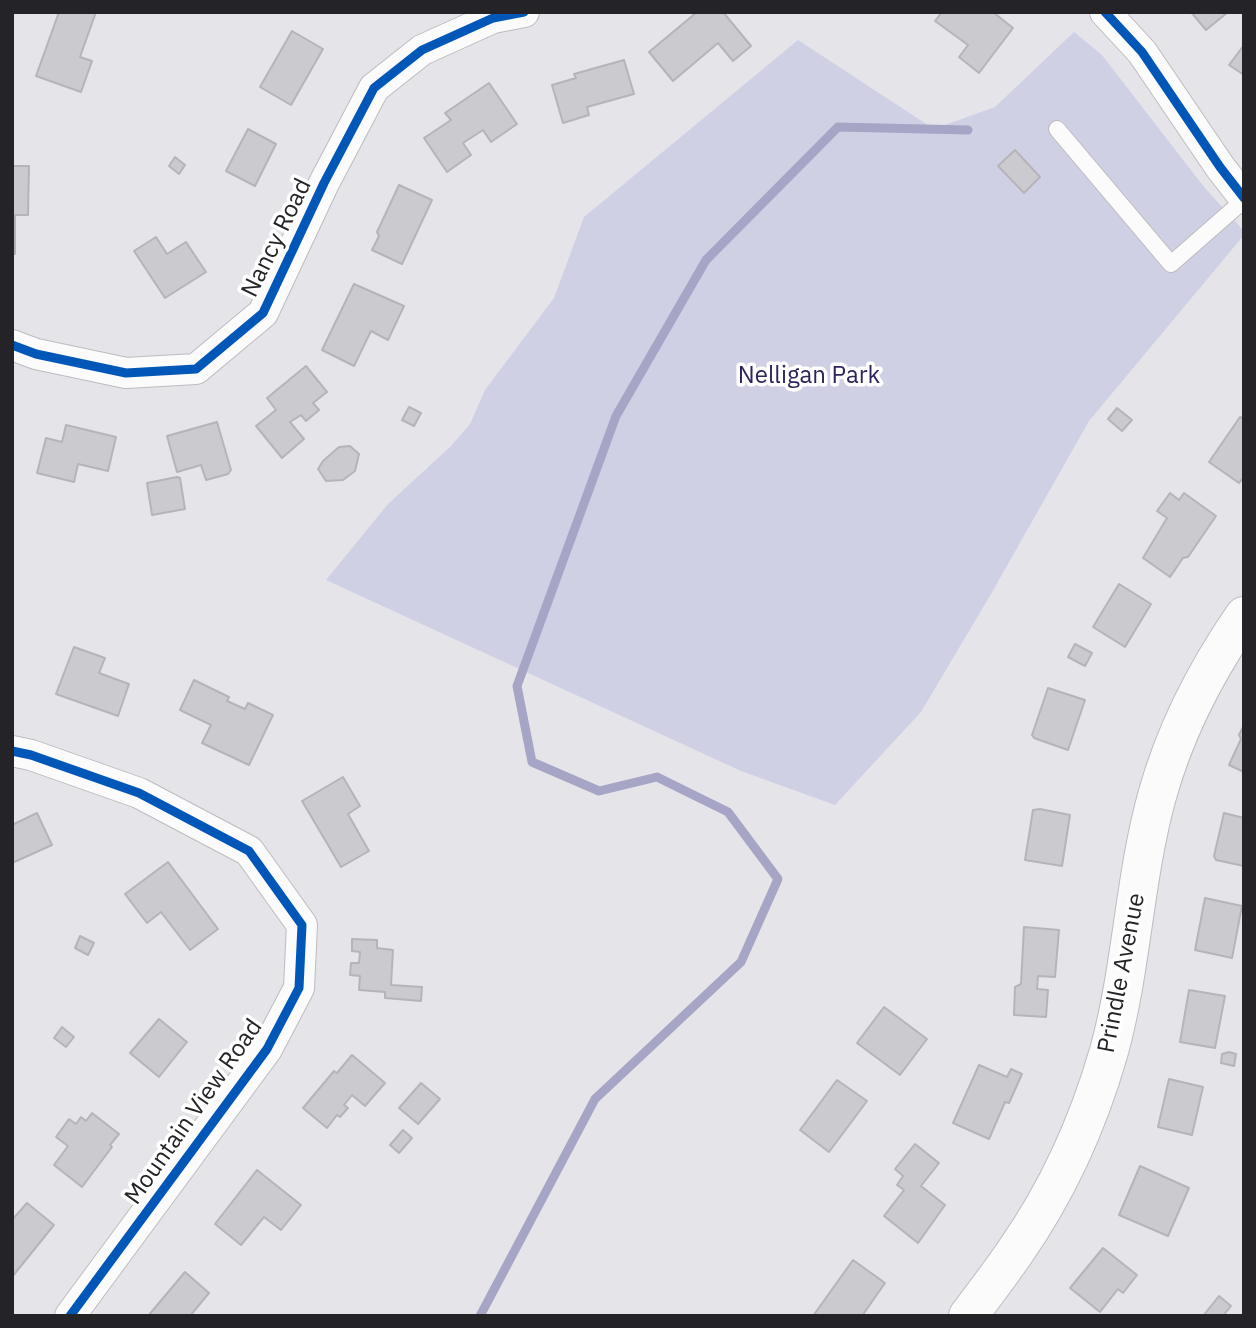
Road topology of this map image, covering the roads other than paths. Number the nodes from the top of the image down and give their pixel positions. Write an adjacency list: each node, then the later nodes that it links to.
1 (524, 12): 5 (street, Nancy Road)
2 (1105, 12): 4 (street)
3 (1058, 130): 4 (lane)
4 (1244, 199)
5 (12, 345)
6 (1244, 615): 9 (main road, Prindle Avenue)
7 (12, 751): 8 (street, Mountain View Road)
8 (70, 1316)
9 (968, 1316)

